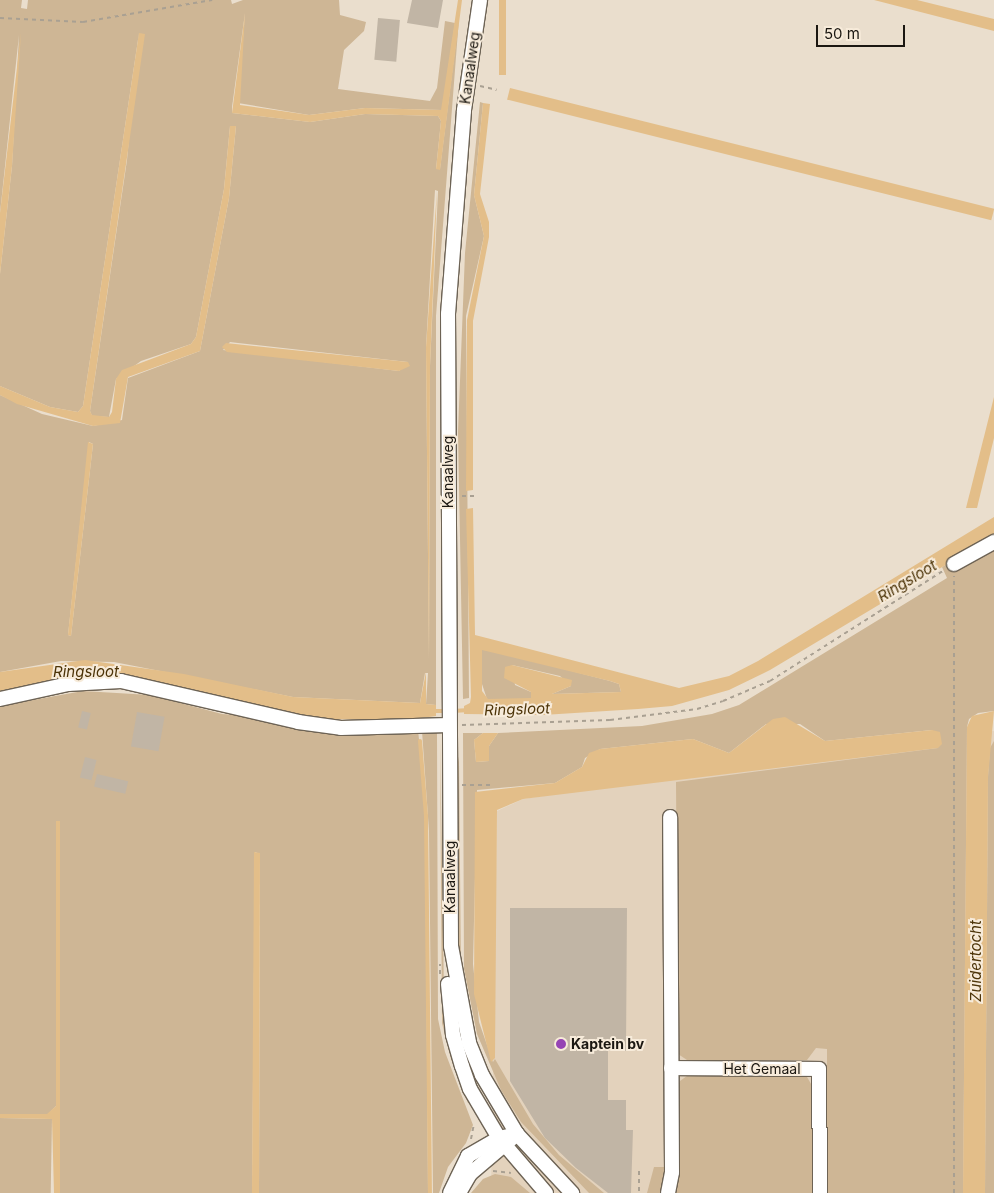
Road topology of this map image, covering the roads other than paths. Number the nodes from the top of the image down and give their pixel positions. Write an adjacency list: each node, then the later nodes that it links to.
1 (480, 0): 5 (street, Kanaalweg)
2 (994, 542): 3 (street)
3 (954, 564)
4 (0, 699): 5 (street)
5 (456, 725): 7 (street, Kanaalweg)
6 (670, 818): 8 (street)
7 (451, 946): 9 (street, Kanaalweg); 10 (street, Kanaalweg)
8 (671, 1068): 15 (street); 16 (street, Het Gemaal)
9 (517, 1134): 10 (street); 14 (street, Kanaalweg)
10 (502, 1142): 11 (street); 12 (street); 13 (street, Kanaalweg)
11 (450, 1193)
12 (459, 1193)
13 (546, 1193)
14 (572, 1193)
15 (668, 1193)
16 (820, 1193)

